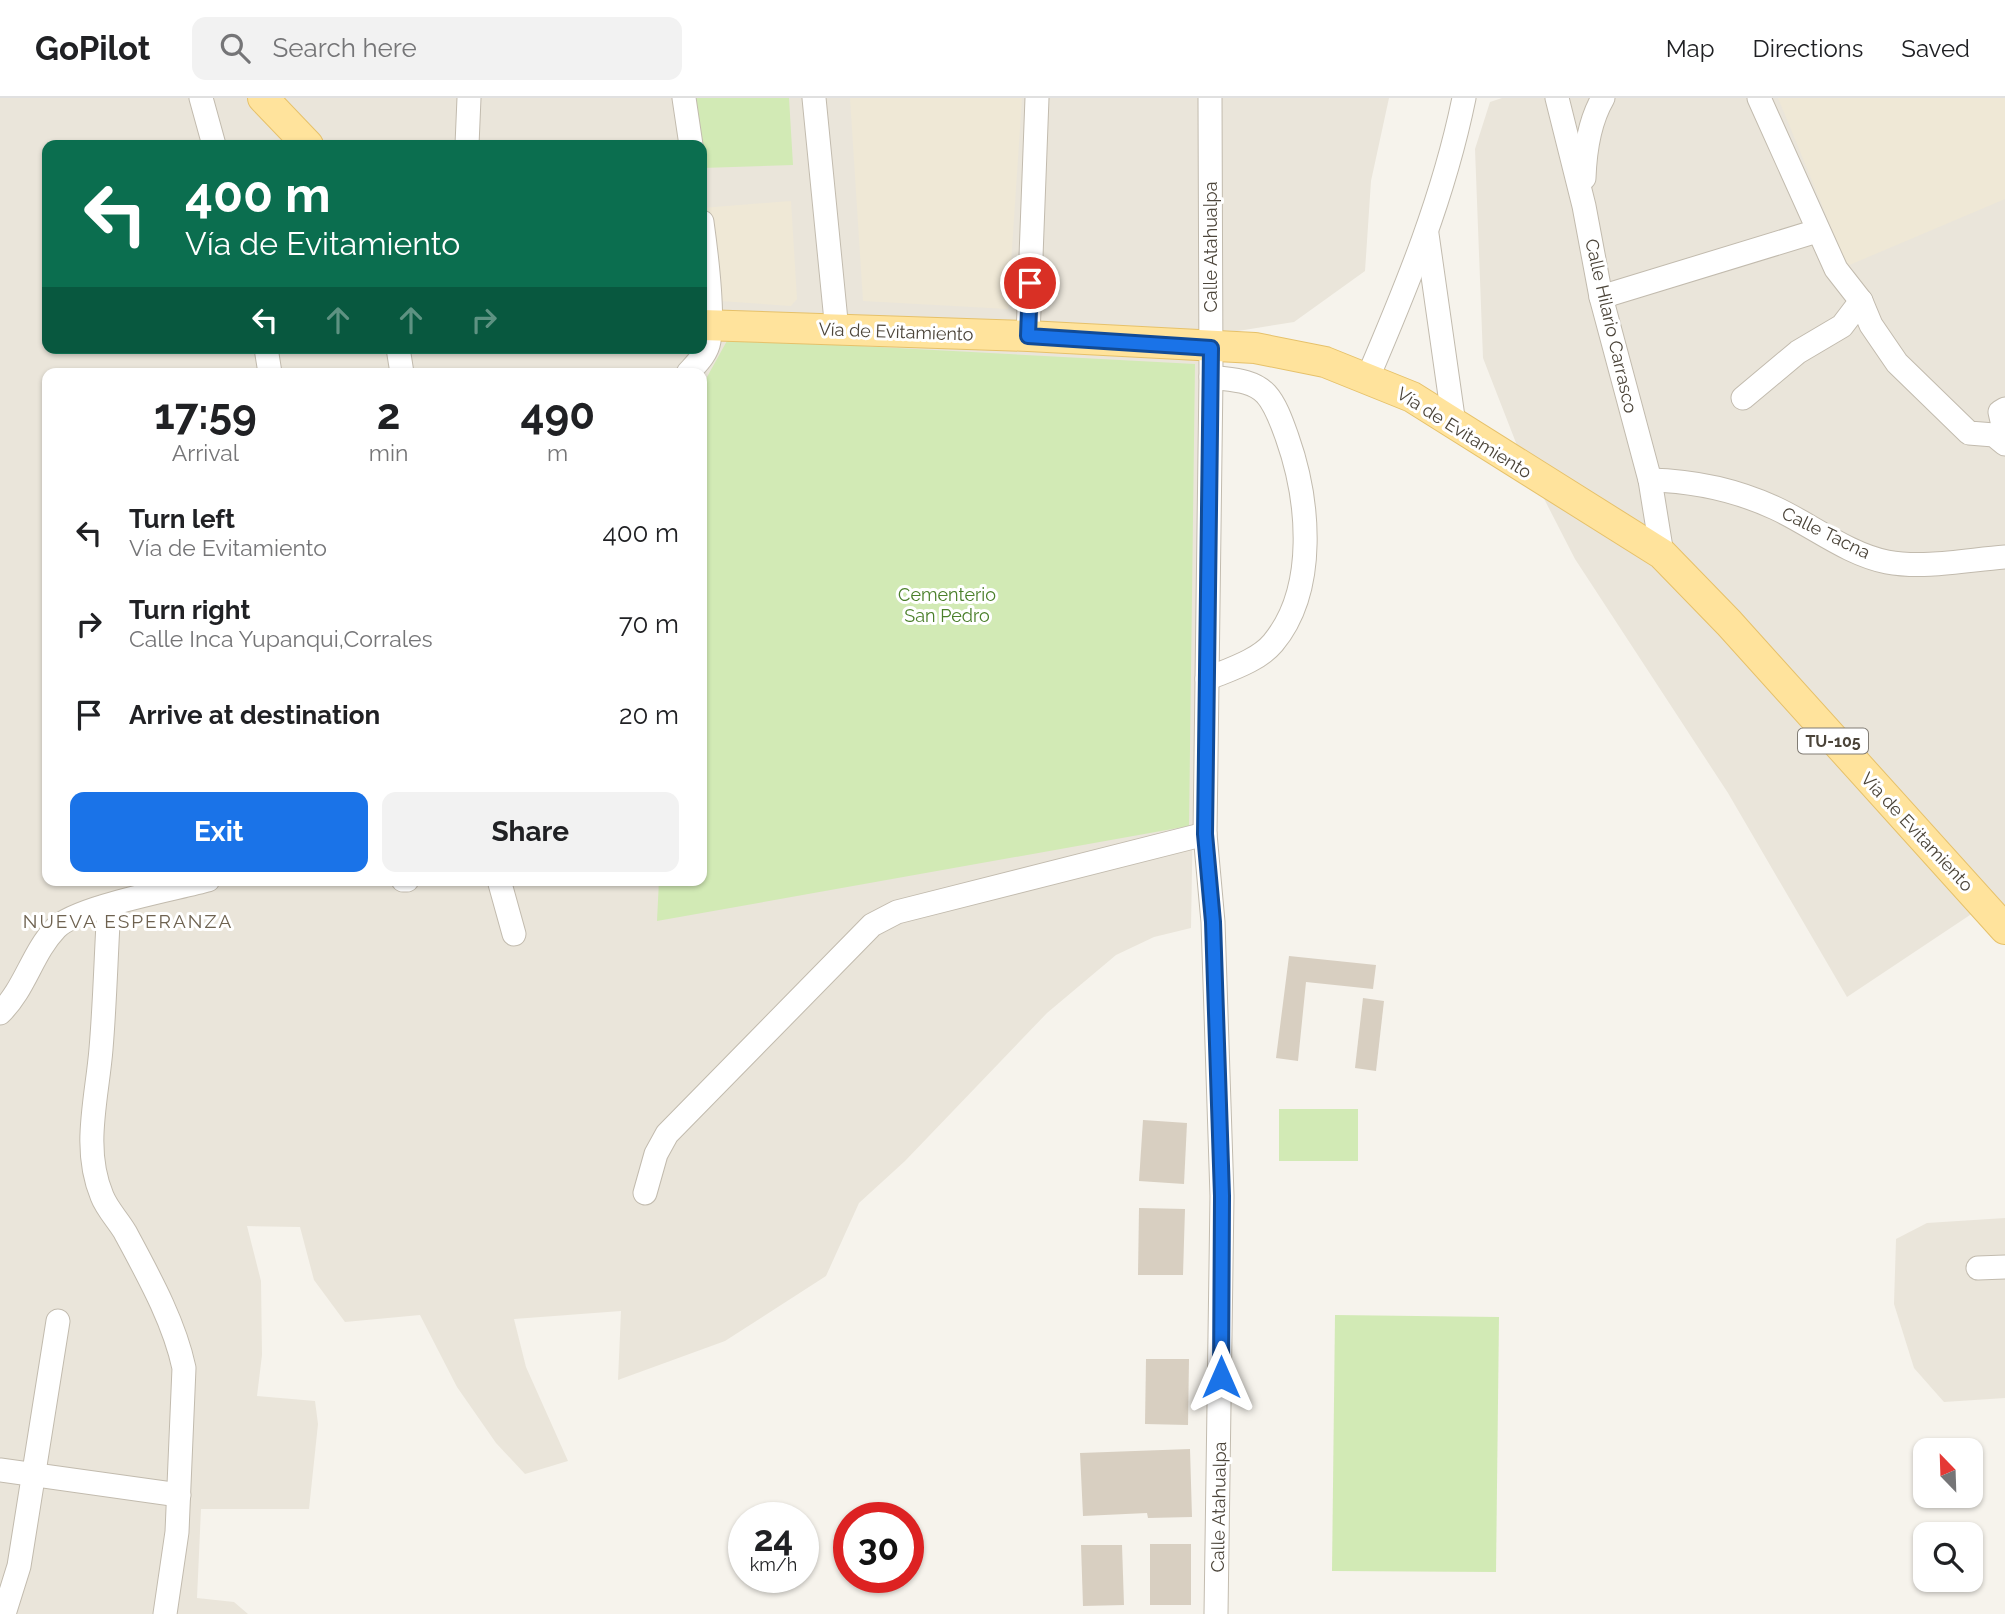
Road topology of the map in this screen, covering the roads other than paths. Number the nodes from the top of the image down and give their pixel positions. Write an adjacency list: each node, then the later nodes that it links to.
1 (201, 98): 12 (street)
2 (263, 98): 13 (main road)
3 (469, 98): 14 (street)
4 (684, 98): 15 (street)
5 (814, 98): 22 (street)
6 (1037, 98): 23 (street)
7 (1210, 98): 25 (street, Calle Atahualpa)
8 (1464, 98): 17 (street)
9 (1557, 98): 16 (street, Calle Hilario Carrasco)
10 (1603, 98): 16 (street)
11 (1759, 98): 18 (street)
12 (213, 140)
13 (303, 140)
14 (467, 140)
15 (690, 140)
16 (1584, 206): 19 (street, Calle Hilario Carrasco)
17 (1427, 230): 27 (street); 30 (street)
18 (1817, 231): 19 (street); 20 (street)
19 (1601, 297): 32 (street, Calle Hilario Carrasco)
20 (1861, 301): 28 (street); 31 (street)
21 (707, 325): 22 (main road, Vía de Evitamiento / TU-105)
22 (837, 331): 23 (main road, Vía de Evitamiento / TU-105)
23 (1028, 336): 25 (main road, Vía de Evitamiento / TU-105)
24 (703, 354): 26 (street)
25 (1211, 363): 27 (main road, Vía de Evitamiento / TU-105); 35 (street, Calle Atahualpa); 35 (street)
26 (693, 368)
27 (1368, 377): 30 (main road, Vía de Evitamiento / TU-105)
28 (1743, 398)
29 (2005, 408): 31 (street)
30 (1454, 424): 33 (main road, Vía de Evitamiento / TU-105)
31 (1999, 439)
32 (1650, 480): 33 (street, Calle Hilario Carrasco); 34 (street, Calle Tacna)
33 (1662, 554): 40 (main road, Vía de Evitamiento / TU-105)
34 (2005, 557)
35 (1207, 678): 36 (street, Calle Atahualpa)
36 (1205, 834): 43 (street); 52 (street, Calle Atahualpa)
37 (185, 886): 39 (street)
38 (501, 886): 41 (street)
39 (109, 906): 42 (street); 49 (street)
40 (2005, 929)
41 (514, 934)
42 (0, 1013)
43 (645, 1192)
44 (2005, 1267): 45 (street)
45 (1978, 1268)
46 (58, 1321): 48 (street)
47 (0, 1470): 48 (street)
48 (34, 1475): 49 (street); 50 (street)
49 (179, 1495): 51 (street)
50 (4, 1614)
51 (164, 1614)
52 (1216, 1614)

